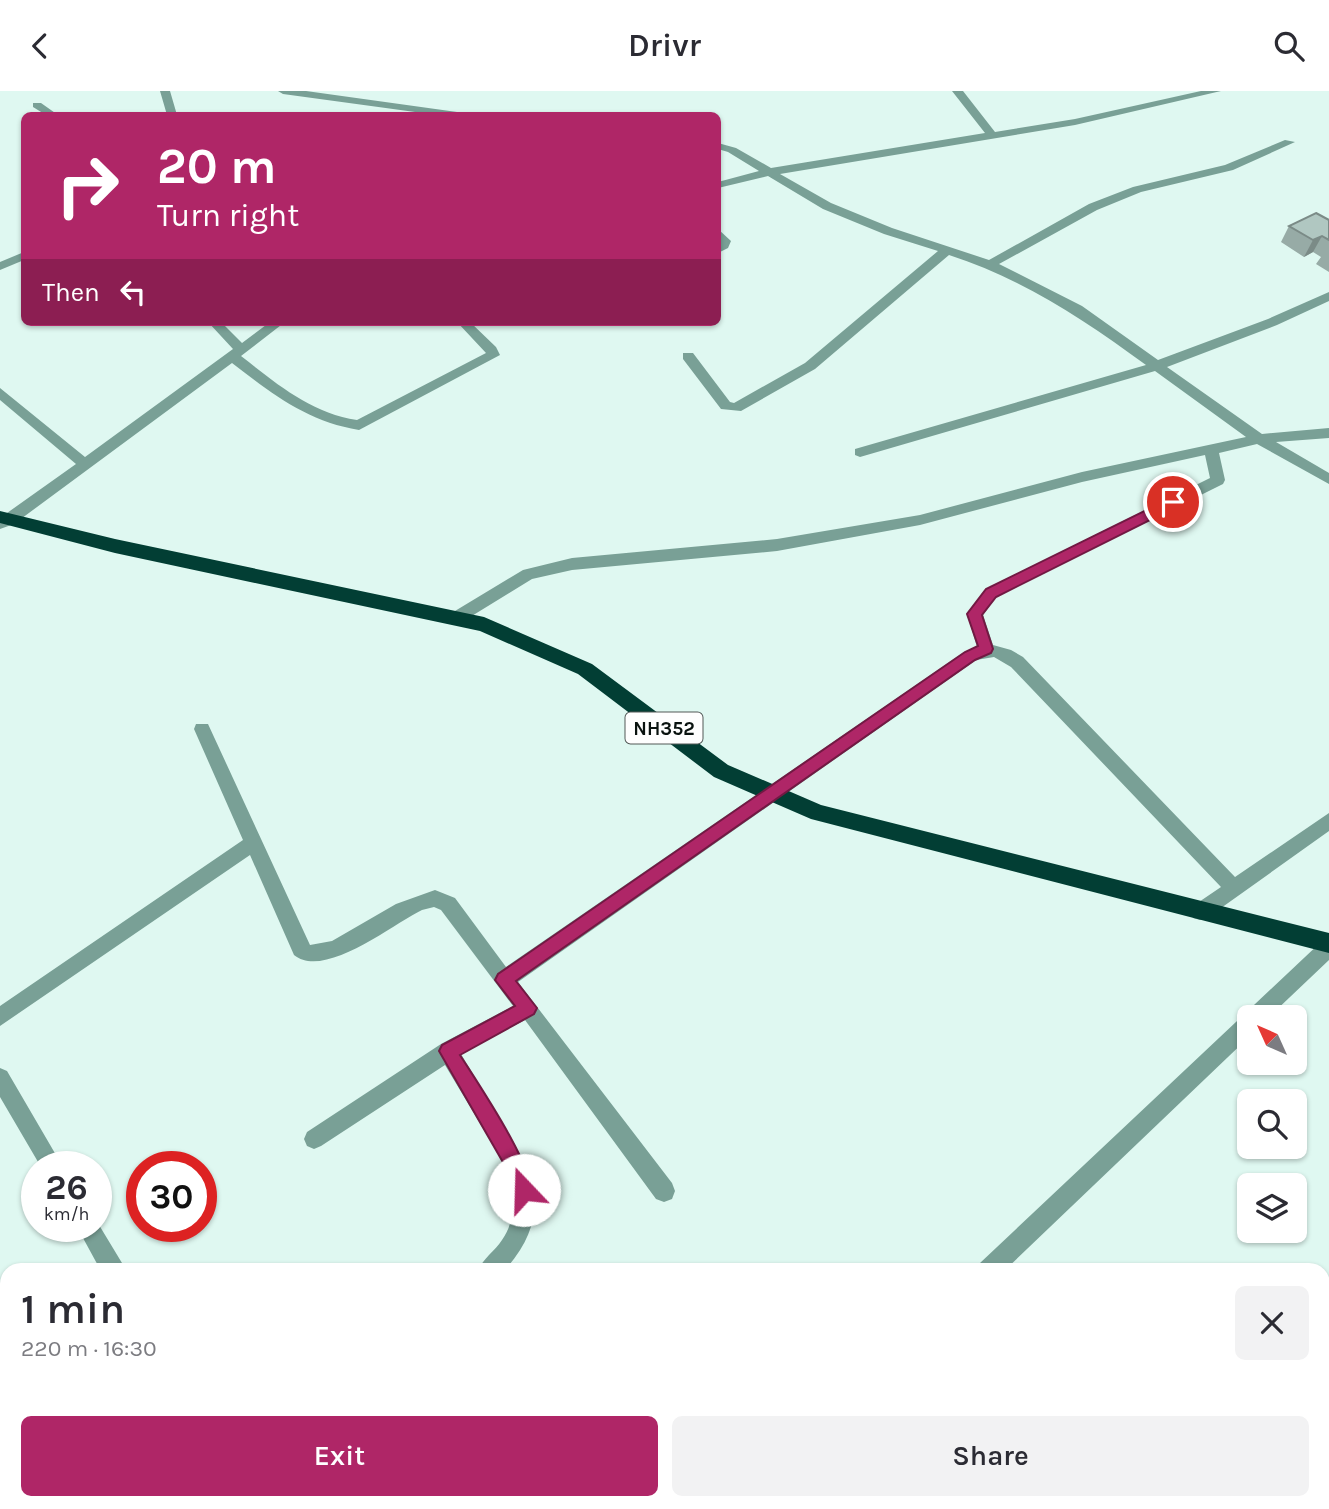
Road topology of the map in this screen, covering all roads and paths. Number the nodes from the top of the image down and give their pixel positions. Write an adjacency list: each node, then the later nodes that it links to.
1 (165, 91): 7 (street)
2 (283, 91): 8 (street)
3 (957, 91): 9 (street)
4 (1216, 91): 9 (street)
5 (37, 105): 6 (street)
6 (48, 112)
7 (171, 112)
8 (435, 112)
9 (993, 137): 12 (street)
10 (1289, 142): 16 (street)
11 (721, 147): 12 (street)
12 (769, 172): 13 (street); 14 (street)
13 (721, 184)
14 (947, 250): 16 (street); 23 (street)
15 (21, 257): 17 (street)
16 (990, 264): 24 (street)
17 (0, 266)
18 (1329, 296): 24 (street)
19 (217, 326): 22 (street)
20 (274, 326): 22 (street)
21 (467, 326): 22 (street)
22 (237, 353): 30 (street)
23 (688, 356)
24 (1160, 367): 27 (street); 29 (street)
25 (0, 393): 30 (street)
26 (1329, 433): 27 (street)
27 (1259, 439): 28 (street); 31 (street)
28 (1211, 450): 33 (street); 34 (street)
29 (860, 453)
30 (85, 464): 32 (street)
31 (1329, 479)
32 (3, 520): 33 (highway, NH352)
33 (456, 618): 36 (highway, NH352)
34 (986, 649): 36 (street); 39 (street)
35 (202, 729): 38 (street)
36 (774, 794): 40 (highway, NH352); 42 (street)
37 (1329, 821): 39 (street)
38 (254, 842): 42 (street); 45 (street)
39 (1234, 888): 40 (street)
40 (1200, 912): 41 (highway, NH352)
41 (1329, 945): 43 (street)
42 (504, 980): 44 (street)
43 (1267, 1005)
44 (528, 1008): 47 (street); 51 (street)
45 (0, 1017)
46 (1237, 1035): 55 (street)
47 (448, 1051): 49 (street); 54 (street)
48 (0, 1078): 50 (street)
49 (314, 1139)
50 (43, 1151)
51 (664, 1191)
52 (98, 1242): 53 (street)
53 (109, 1263)
54 (496, 1263)
55 (1002, 1263)

